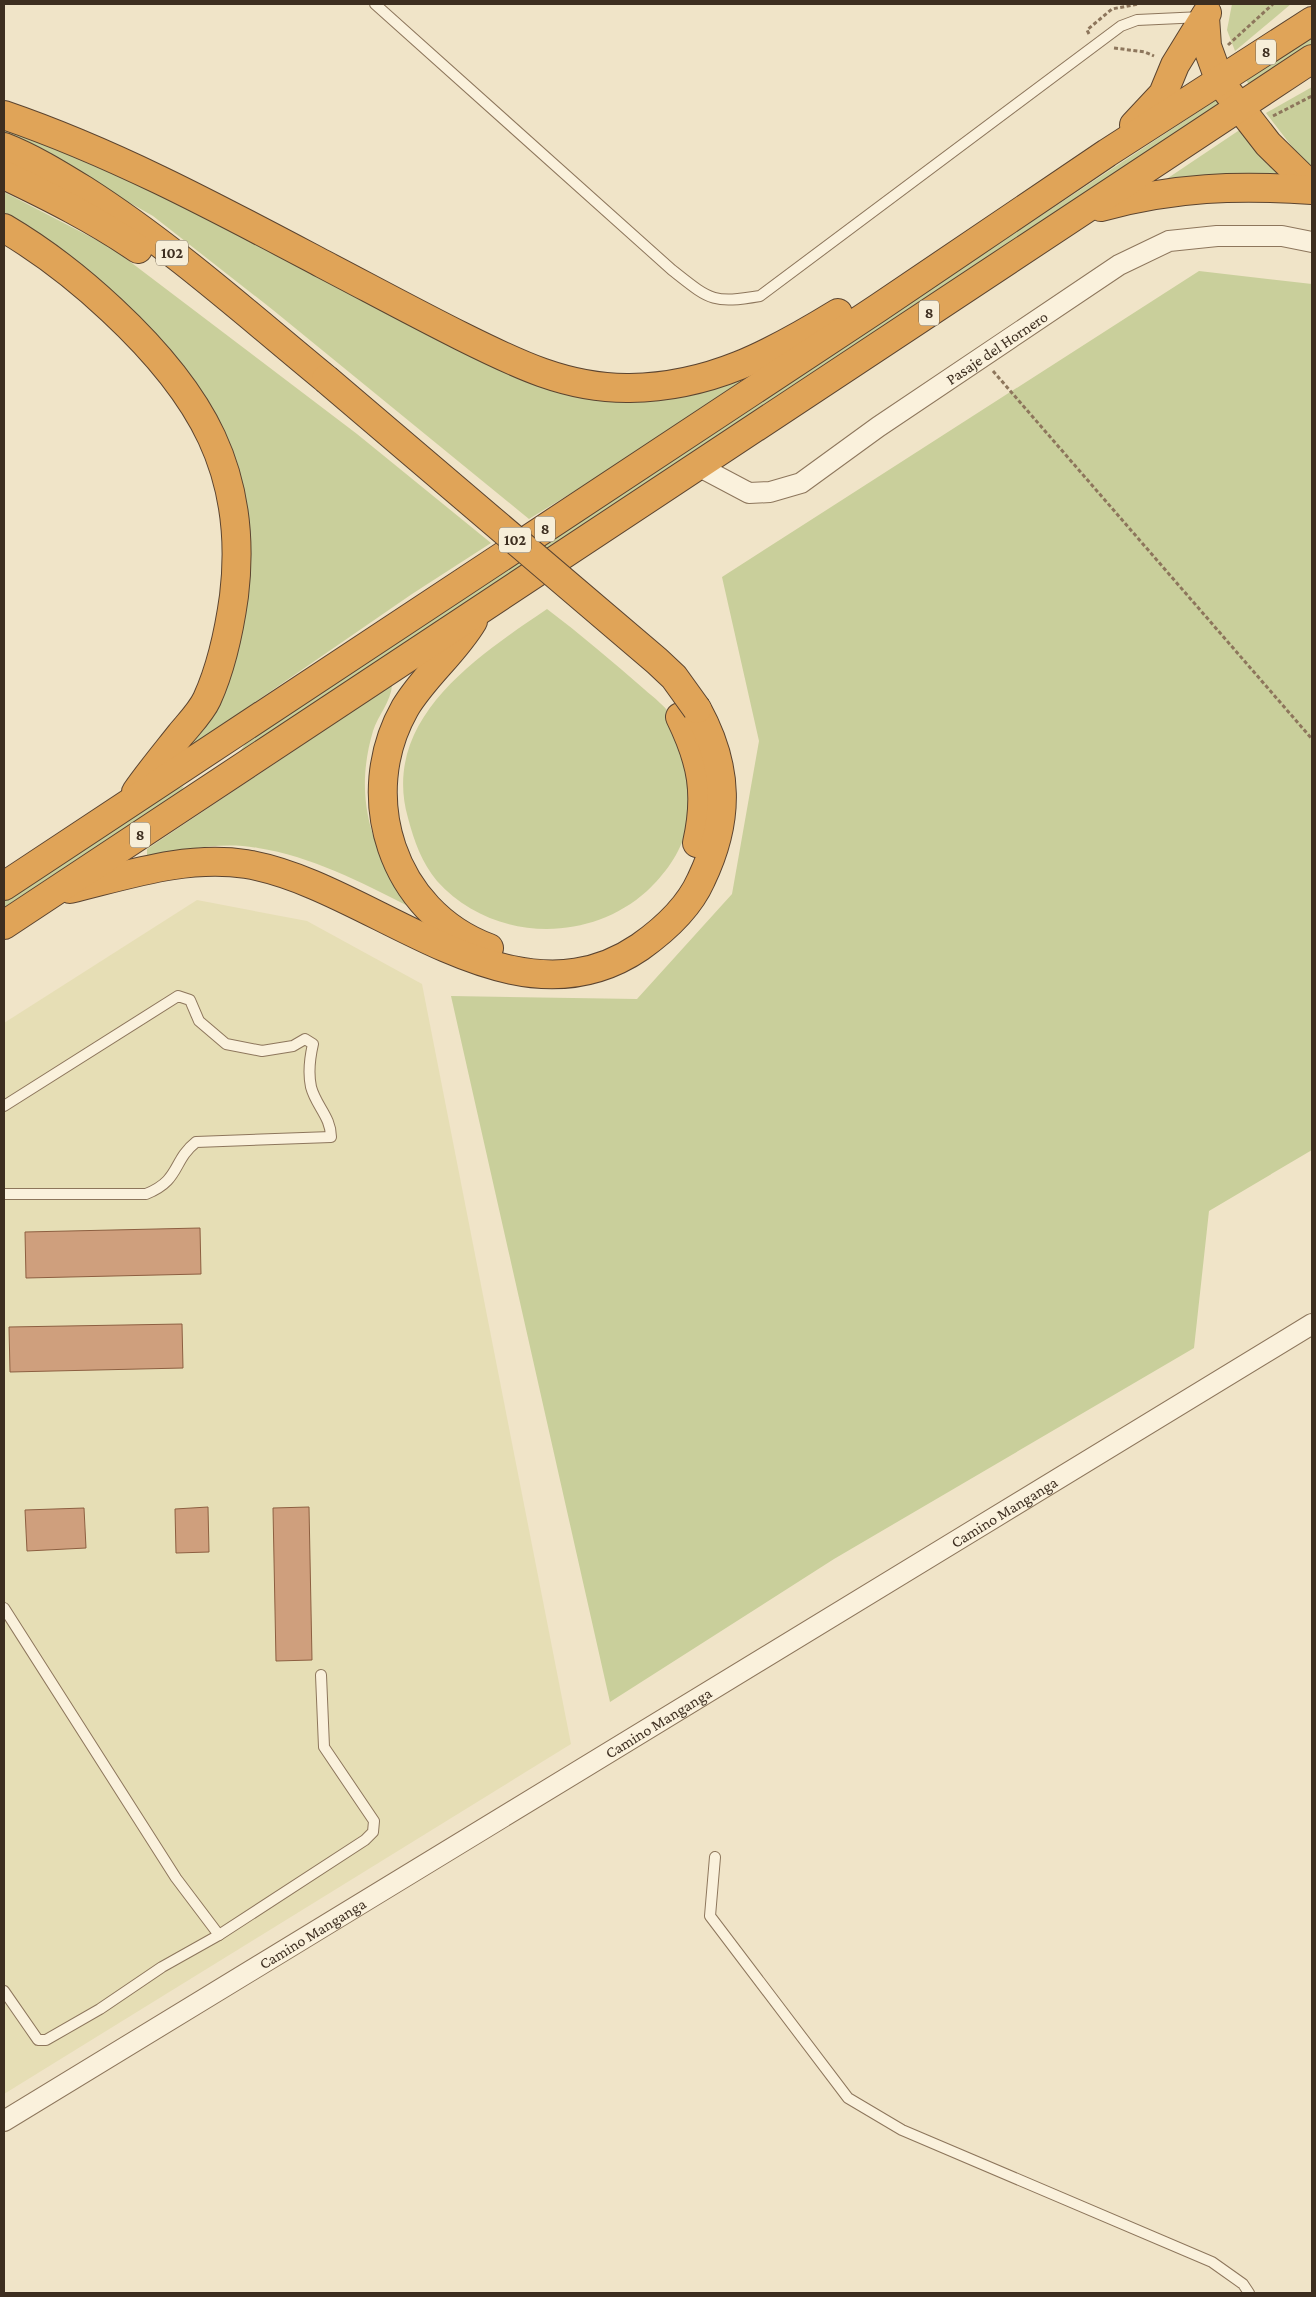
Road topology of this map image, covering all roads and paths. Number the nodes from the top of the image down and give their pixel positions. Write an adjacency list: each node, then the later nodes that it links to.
1 (375, 4): 2 (lane)
2 (1209, 10): 5 (highway); 9 (highway)
3 (1312, 21): 5 (highway, 8)
4 (1312, 59): 6 (highway, 8)
5 (1220, 82): 6 (highway); 9 (highway, 8)
6 (1240, 106): 11 (highway); 12 (highway, 8)
7 (4, 115): 15 (highway)
8 (4, 147): 17 (highway, 102)
9 (1107, 153): 15 (highway, 8)
10 (4, 175): 17 (highway, 102)
11 (1312, 188): 12 (highway)
12 (1085, 211): 18 (highway, 8)
13 (4, 228): 24 (highway)
14 (1312, 242): 16 (street, Pasaje del Hornero)
15 (878, 308): 22 (highway, 8)
16 (981, 357): 18 (street, Pasaje del Hornero); 21 (path)
17 (321, 386): 20 (highway, 102)
18 (698, 466): 19 (highway, 8)
19 (480, 610): 20 (highway); 23 (highway, 8)
20 (688, 713): 26 (highway)
21 (1312, 739)
22 (212, 750): 23 (street); 24 (highway, 8)
23 (231, 776): 26 (highway, 8)
24 (125, 806): 25 (highway, 8)
25 (4, 886)
26 (49, 894): 27 (highway, 8)
27 (4, 925)
28 (4, 1106): 29 (lane)
29 (4, 1194)
30 (1312, 1324): 36 (street, Camino Manganga)
31 (4, 1608): 34 (lane)
32 (321, 1675): 34 (lane)
33 (715, 1856): 37 (lane)
34 (219, 1935): 35 (lane)
35 (4, 1991)
36 (4, 2121)
37 (1249, 2293)

